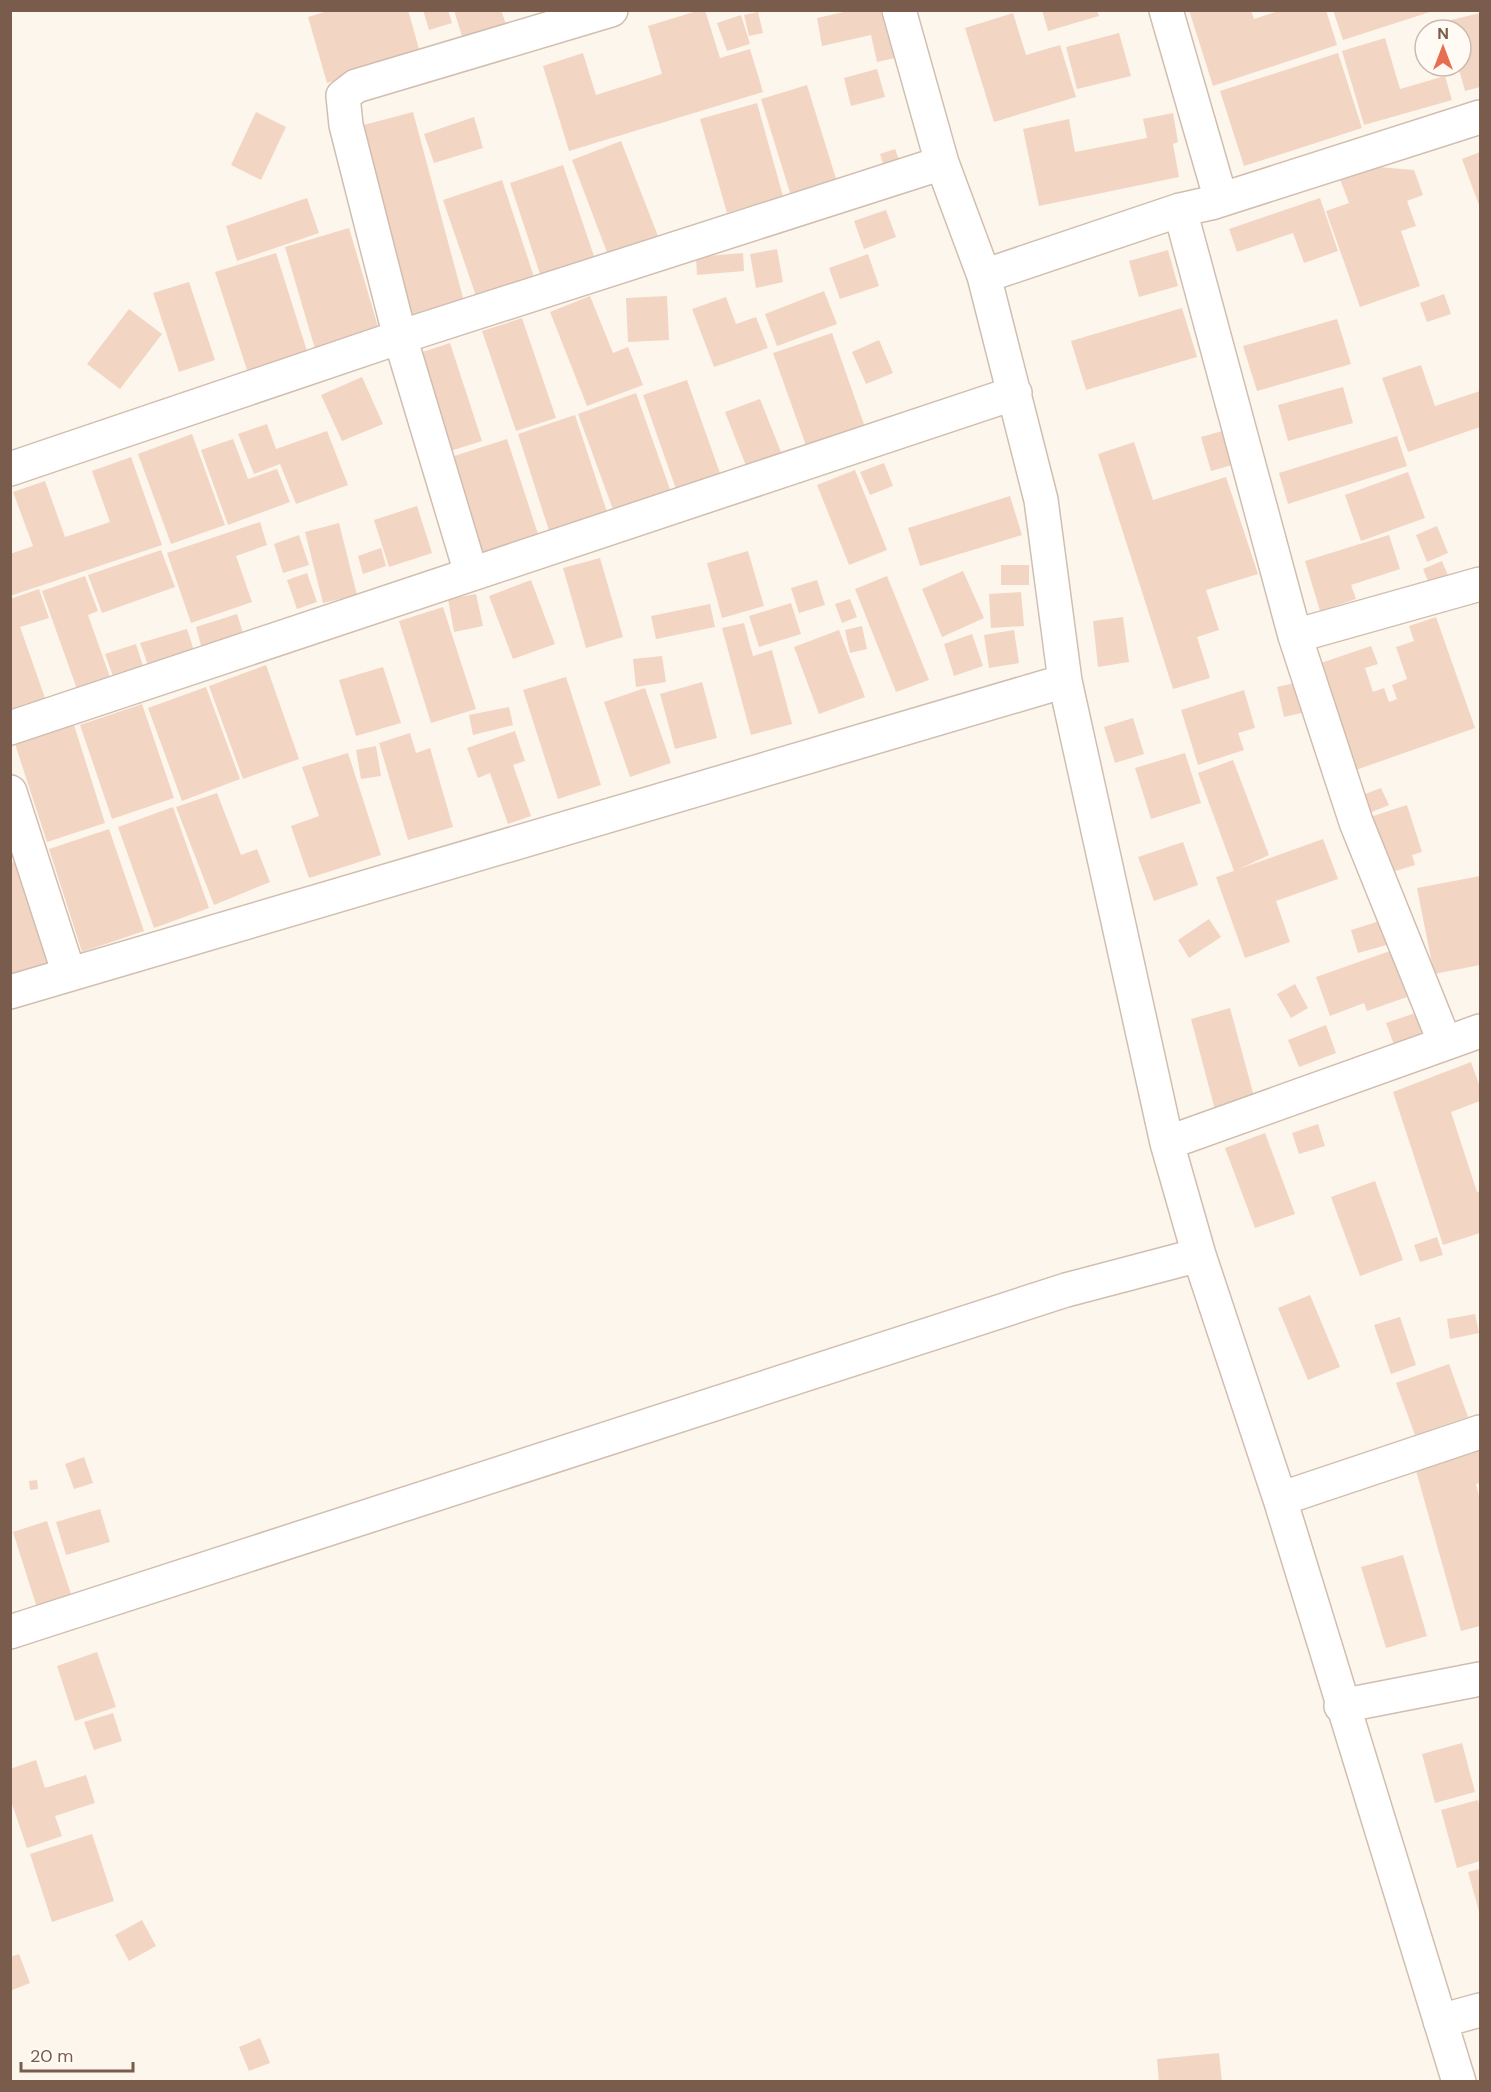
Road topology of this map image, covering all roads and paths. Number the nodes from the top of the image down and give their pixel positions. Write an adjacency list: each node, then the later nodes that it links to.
1 (611, 10): 9 (street)
2 (899, 10): 5 (street)
3 (1166, 10): 6 (street)
4 (1480, 117): 6 (street)
5 (942, 164): 8 (street); 9 (street)
6 (1221, 200): 7 (street)
7 (1180, 210): 8 (street); 14 (street)
8 (984, 276): 10 (street)
9 (400, 337): 11 (street); 12 (street)
10 (1015, 393): 12 (street); 15 (street)
11 (10, 469)
12 (471, 573): 16 (street)
13 (1480, 584): 14 (street)
14 (1294, 636): 21 (street)
15 (1065, 681): 18 (street); 22 (street)
16 (10, 728)
17 (10, 792): 18 (street)
18 (69, 974): 19 (street)
19 (10, 992)
20 (1480, 1031): 21 (street)
21 (1445, 1043): 22 (street)
22 (1167, 1143): 23 (street)
23 (1199, 1255): 25 (street); 26 (street)
24 (1480, 1432): 25 (street)
25 (1280, 1499): 28 (street)
26 (10, 1632)
27 (1480, 1679): 28 (street)
28 (1341, 1706): 30 (street)
29 (1480, 2010): 30 (street)
30 (1440, 2021): 31 (street)
31 (1459, 2082)

